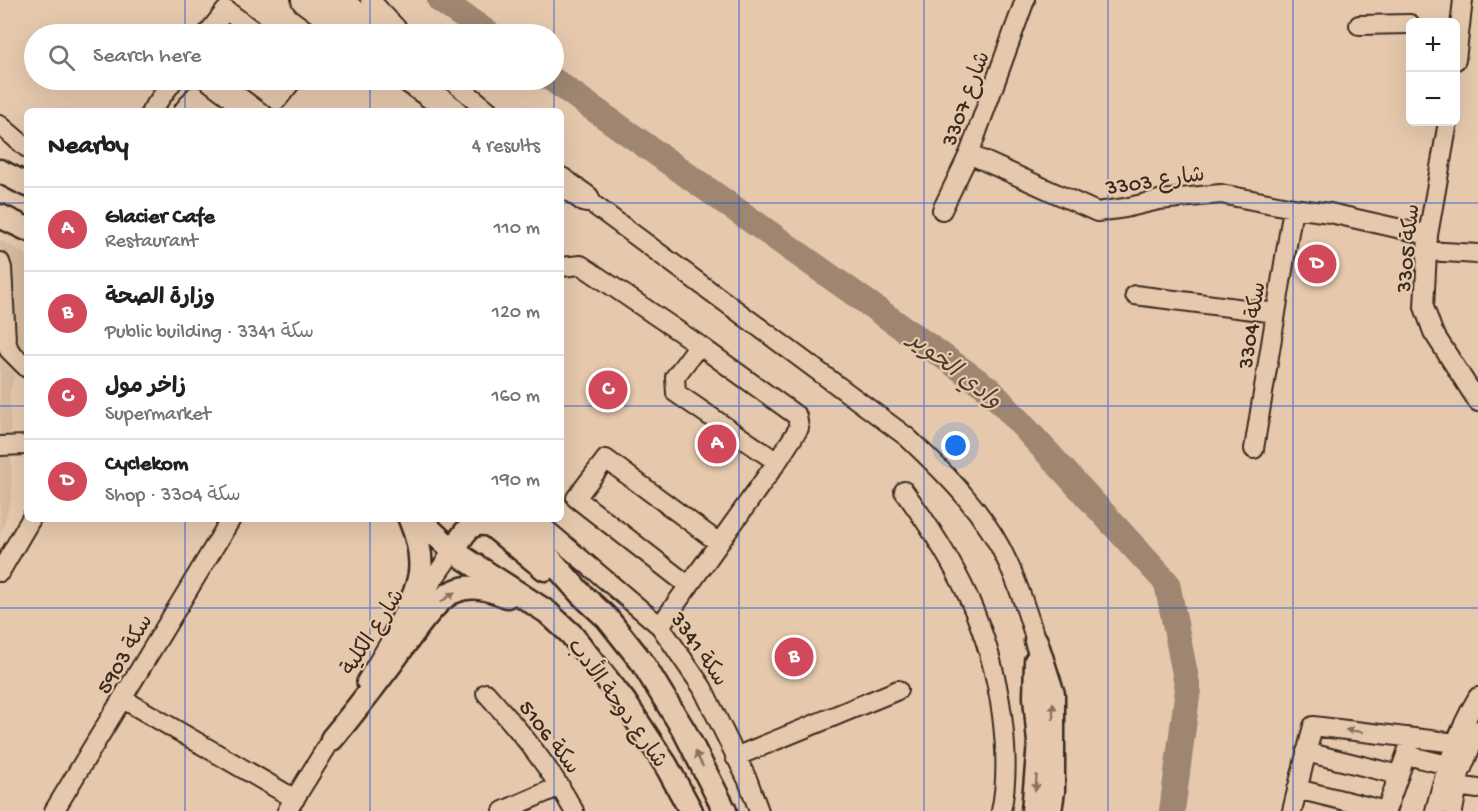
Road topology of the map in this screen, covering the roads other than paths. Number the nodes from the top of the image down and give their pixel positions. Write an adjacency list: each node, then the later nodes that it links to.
1 (305, 0): 5 (highway)
2 (370, 0): 11 (street)
3 (1025, 0): 29 (street, 3307 شارع)
4 (1463, 0): 6 (street)
5 (333, 8): 9 (highway); 10 (highway)
6 (1459, 18)
7 (215, 24): 8 (street)
8 (245, 24)
9 (344, 24)
10 (359, 24)
11 (393, 24)
12 (1406, 24): 13 (street)
13 (1359, 26)
14 (167, 90): 20 (street)
15 (264, 90): 16 (street)
16 (285, 90)
17 (424, 90): 23 (highway)
18 (446, 90): 24 (highway)
19 (463, 90): 25 (street)
20 (153, 108)
21 (185, 108): 22 (street)
22 (211, 108)
23 (449, 108)
24 (468, 108)
25 (485, 108)
26 (0, 125): 28 (street)
27 (1447, 126): 41 (street, 3305 سكة)
28 (24, 145)
29 (969, 154): 37 (street, 3303 شارع); 38 (street, 3307 شارع)
30 (0, 171): 32 (main road)
31 (564, 175): 36 (street)
32 (24, 183)
33 (564, 185): 36 (highway)
34 (0, 187): 35 (main road)
35 (24, 198)
36 (586, 199): 71 (street)
37 (1293, 208): 41 (street, 3303 شارع); 46 (street, سكة 3304)
38 (942, 210)
39 (0, 216): 40 (main road)
40 (24, 228)
41 (1428, 243): 42 (street, 3303 شارع); 49 (street, 3305 سكة)
42 (1478, 254)
43 (0, 262): 48 (street)
44 (564, 267): 47 (street)
45 (1135, 295): 46 (street)
46 (1276, 313): 52 (street, سكة 3304)
47 (699, 345): 53 (street); 53 (street)
48 (24, 365)
49 (1478, 402)
50 (24, 445): 51 (street)
51 (0, 446)
52 (1254, 449)
53 (777, 462): 62 (street)
54 (904, 491): 97 (street)
55 (568, 493): 62 (street); 66 (street)
56 (29, 522): 65 (street)
57 (229, 522): 75 (street, سكة 5903)
58 (411, 522): 70 (main road)
59 (422, 522): 64 (main road, شارع دوحة الأدب)
60 (512, 522): 67 (main road, شارع دوحة الأدب)
61 (538, 522): 69 (street, سكة 3341)
62 (719, 543): 66 (street)
63 (520, 550): 64 (main road); 67 (main road); 68 (main road)
64 (453, 551): 68 (main road, شارع دوحة الأدب); 70 (street, شارع الكلية)
65 (0, 572)
66 (689, 586): 69 (street)
67 (581, 594): 95 (main road, شارع دوحة الأدب, one-way to 67)
68 (547, 612): 78 (main road, one-way to 68); 91 (main road, شارع دوحة الأدب)
69 (660, 626): 82 (street, سكة 3341)
70 (395, 634): 78 (street, شارع الكلية)
71 (1036, 641): 98 (main road, one-way to 98); 99 (main road, one-way to 71)
72 (898, 690): 82 (street)
73 (486, 693): 86 (street, سكة 5106)
74 (1478, 697): 79 (street)
75 (123, 699): 90 (street); 92 (street, سكة 5903)
76 (1478, 731): 84 (street); 87 (street)
77 (1412, 738): 79 (street); 80 (street, one-way to 80); 81 (street)
78 (332, 739): 90 (street, شارع الكلية)
79 (1456, 743): 83 (street)
80 (1306, 752): 85 (street); 88 (street)
81 (1406, 755): 83 (street); 85 (street)
82 (735, 757): 96 (street, سكة 3341)
83 (1448, 765): 102 (street)
84 (1478, 771)
85 (1399, 775): 101 (street)
86 (560, 786): 93 (street); 94 (street, سكة 5106)
87 (1457, 786): 89 (street); 102 (street)
88 (1297, 789): 100 (street); 101 (street)
89 (1478, 789)
90 (291, 805)
91 (689, 810)
92 (54, 811)
93 (503, 811)
94 (574, 811)
95 (725, 811)
96 (759, 811)
97 (1001, 811)
98 (1033, 811)
99 (1050, 811)
100 (1292, 811)
101 (1386, 811)
102 (1449, 811)

